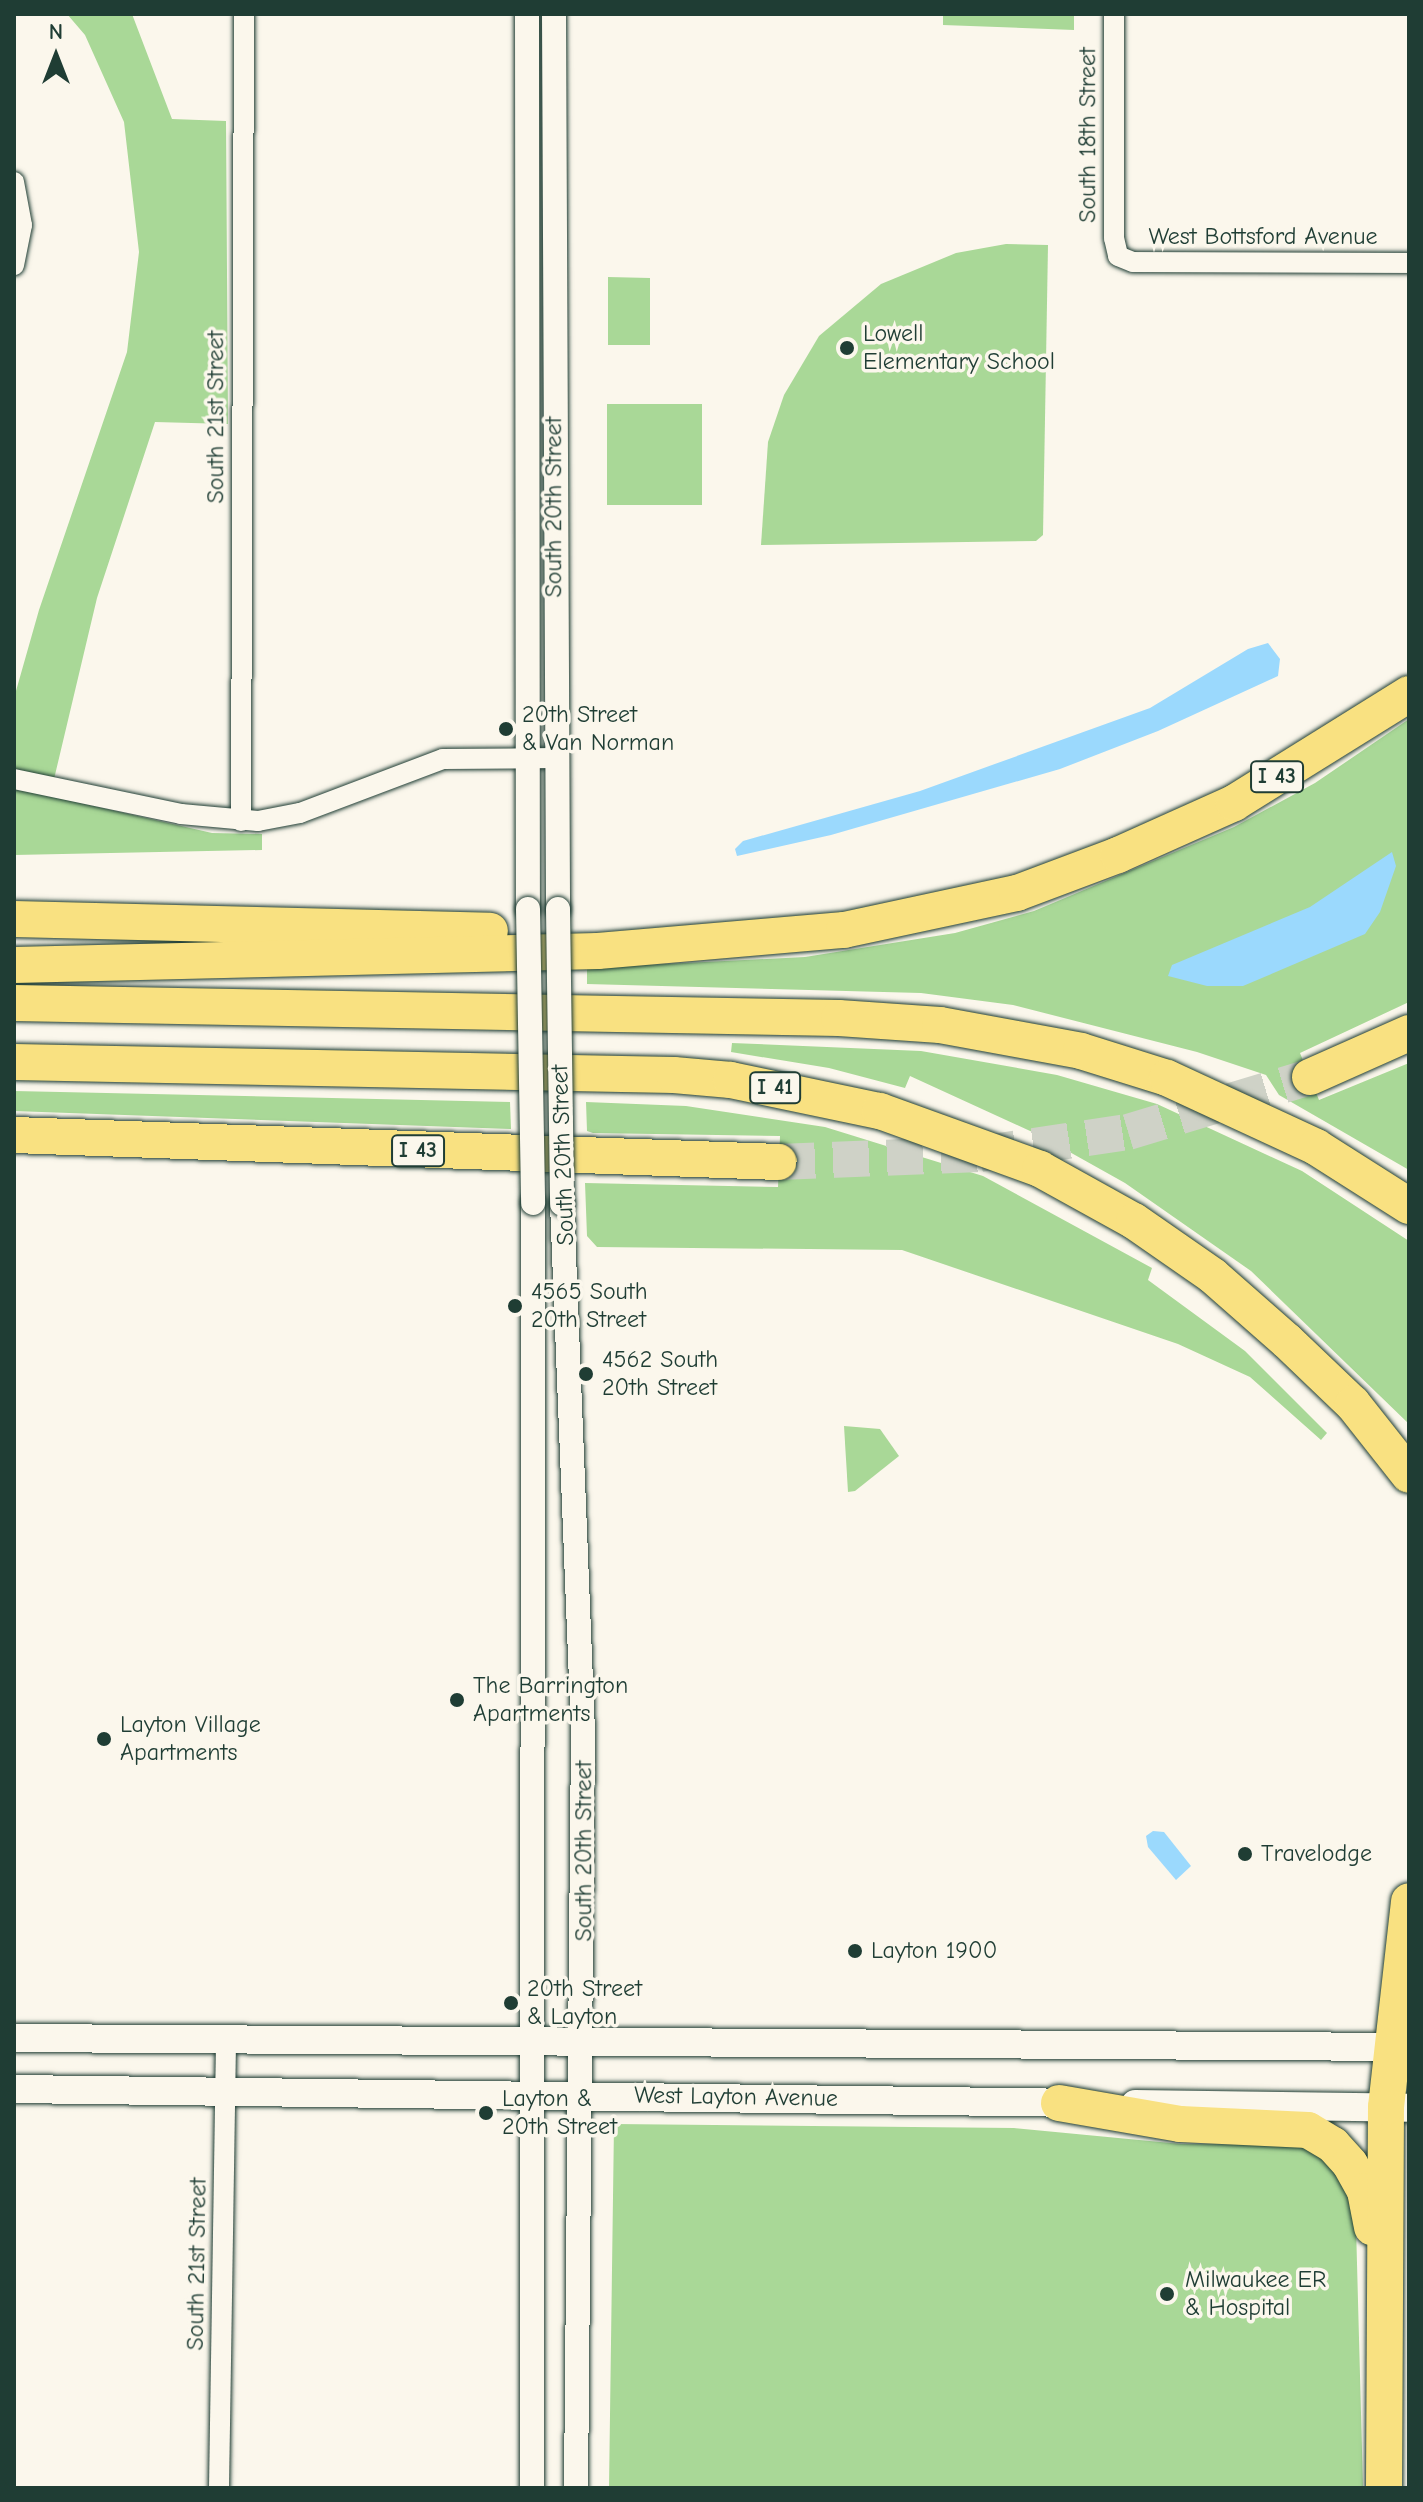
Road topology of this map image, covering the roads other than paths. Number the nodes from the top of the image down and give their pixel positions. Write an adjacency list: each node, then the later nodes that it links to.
1 (244, 14): 13 (street, South 21st Street)
2 (527, 14): 10 (street, South 20th Street)
3 (554, 14): 11 (street, South 20th Street)
4 (1114, 14): 6 (street, South 18th Street)
5 (14, 182): 8 (street)
6 (1118, 256): 7 (street, West Bottsford Avenue)
7 (1409, 263)
8 (14, 265)
9 (1409, 694): 15 (highway, I 43)
10 (524, 758): 11 (street); 13 (street); 27 (street, South 20th Street, bridge)
11 (554, 758): 26 (street, South 20th Street, bridge)
12 (14, 779): 13 (street)
13 (241, 821)
14 (14, 919): 15 (highway)
15 (662, 945): 16 (highway, I 43)
16 (14, 965)
17 (14, 1003): 25 (highway)
18 (1409, 1033): 20 (highway)
19 (14, 1062): 28 (highway, I 41)
20 (1310, 1077)
21 (14, 1135): 22 (highway, I 43)
22 (57, 1137): 23 (highway); 24 (highway, I 43)
23 (14, 1152)
24 (779, 1162)
25 (1409, 1206)
26 (568, 1356): 27 (street); 33 (street, South 20th Street)
27 (533, 1357): 32 (street, South 20th Street)
28 (1409, 1475)
29 (1409, 1901): 34 (highway)
30 (14, 2038): 31 (main road)
31 (226, 2041): 32 (main road); 36 (street, South 21st Street)
32 (534, 2041): 33 (main road); 37 (street, South 20th Street)
33 (582, 2042): 34 (main road); 38 (street, South 20th Street)
34 (1401, 2047): 40 (highway)
35 (14, 2089): 36 (main road, West Layton Avenue)
36 (225, 2091): 37 (main road, West Layton Avenue); 42 (street, South 21st Street)
37 (534, 2095): 38 (main road, West Layton Avenue); 43 (street, South 20th Street)
38 (582, 2095): 39 (main road, West Layton Avenue); 44 (street, South 20th Street)
39 (1059, 2103): 40 (main road, West Layton Avenue); 41 (highway)
40 (1397, 2108): 41 (highway)
41 (1381, 2287): 45 (highway)
42 (219, 2488)
43 (532, 2488)
44 (576, 2488)
45 (1384, 2488)

